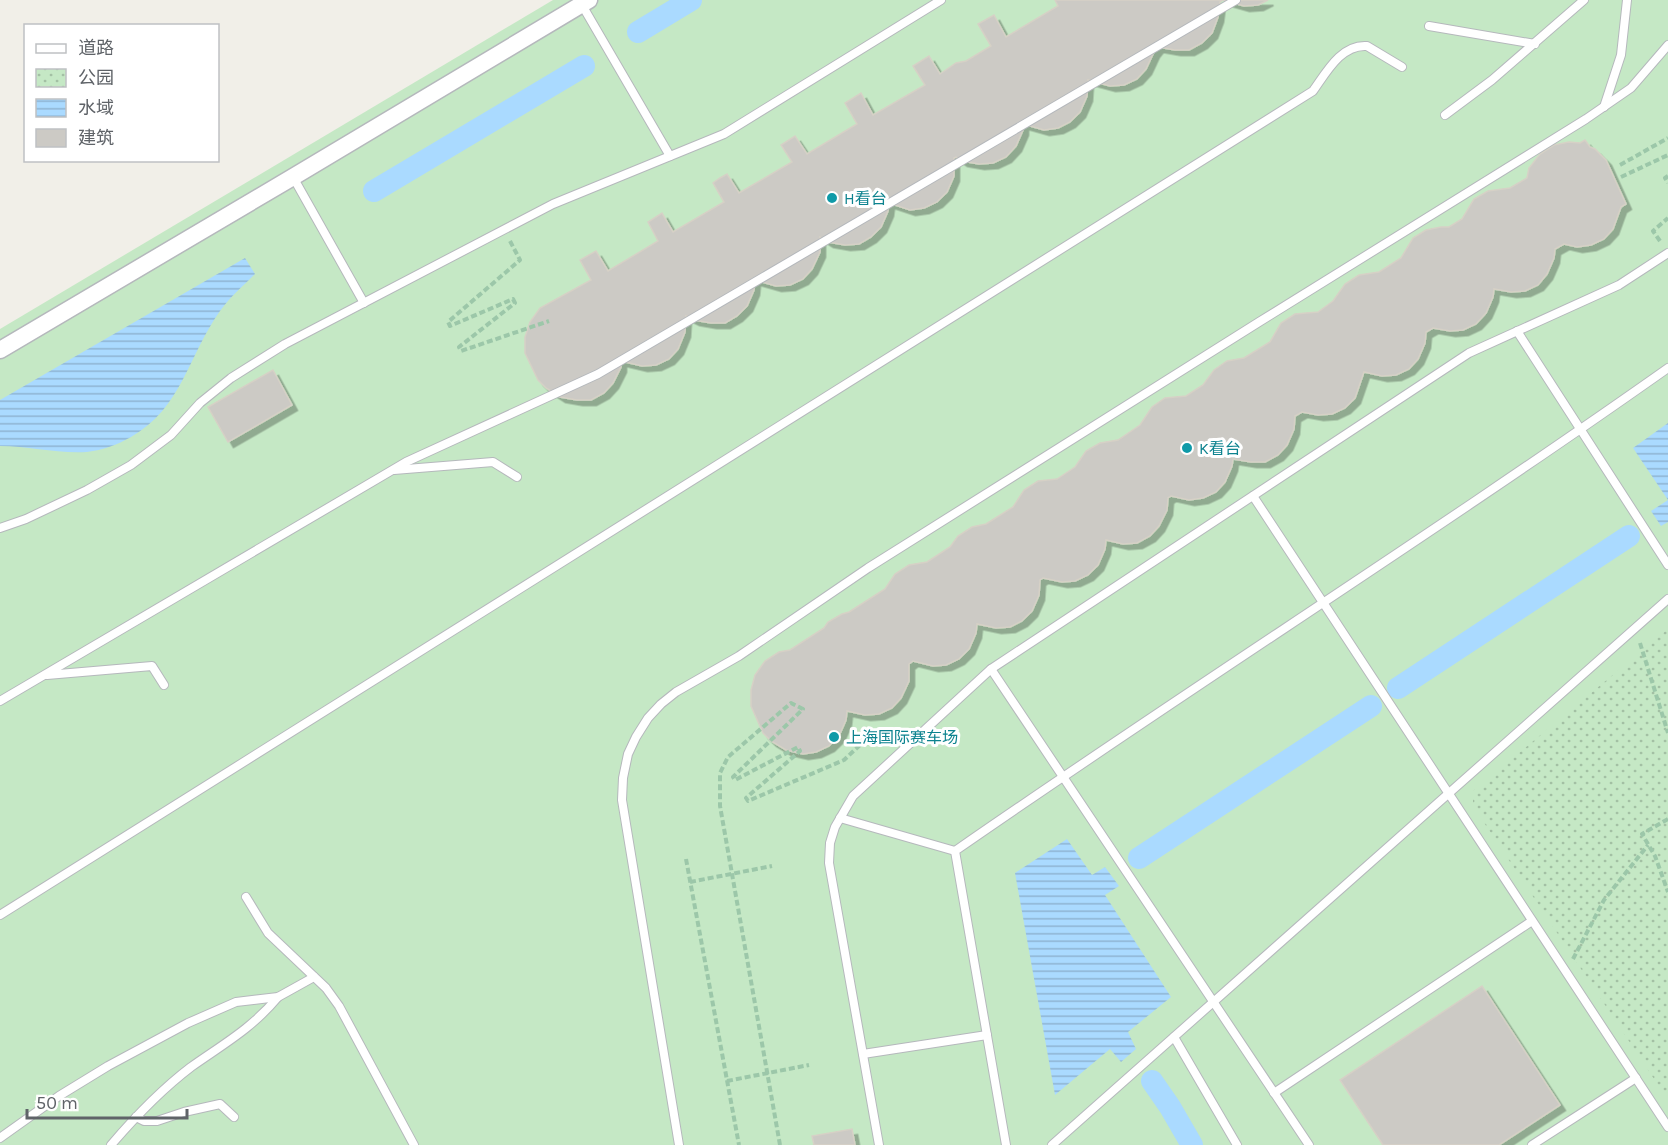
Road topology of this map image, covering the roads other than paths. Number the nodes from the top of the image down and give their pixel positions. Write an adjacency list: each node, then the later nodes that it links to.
1 (940, 0): 12 (lane)
2 (1236, 0): 20 (lane)
3 (1584, 0): 7 (lane)
4 (1628, 0): 10 (lane)
5 (585, 2): 12 (lane); 13 (street)
6 (1430, 26): 7 (lane)
7 (1535, 44): 11 (lane)
8 (1668, 45): 10 (lane)
9 (1402, 67): 36 (lane)
10 (1604, 108): 52 (lane)
11 (1445, 115)
12 (670, 156): 15 (lane)
13 (293, 177): 15 (lane); 17 (street)
14 (1668, 253): 16 (lane)
15 (364, 303): 23 (lane)
16 (1517, 331): 19 (lane); 22 (lane)
17 (0, 350)
18 (1668, 368): 19 (lane)
19 (1580, 430): 24 (lane); 26 (lane)
20 (391, 471): 21 (lane); 28 (lane)
21 (517, 477)
22 (1253, 496): 26 (lane); 27 (lane)
23 (0, 528)
24 (1668, 565)
25 (1668, 599): 32 (lane)
26 (1323, 602): 31 (lane); 32 (lane)
27 (991, 669): 31 (lane); 33 (lane)
28 (43, 675): 29 (lane); 30 (lane)
29 (164, 685)
30 (0, 700)
31 (1062, 776): 34 (lane); 40 (lane)
32 (1448, 794): 37 (lane); 40 (lane)
33 (840, 818): 34 (lane); 43 (lane)
34 (955, 851): 41 (lane)
35 (246, 897): 38 (lane)
36 (0, 915)
37 (1532, 921): 44 (lane); 45 (lane)
38 (314, 977): 39 (lane); 51 (lane)
39 (278, 997): 46 (lane); 49 (lane)
40 (1214, 1002): 42 (lane); 45 (lane)
41 (987, 1035): 43 (lane); 54 (lane)
42 (1174, 1037): 55 (lane); 56 (lane)
43 (863, 1054): 53 (lane)
44 (1636, 1078): 48 (lane); 58 (lane)
45 (1274, 1093): 57 (lane)
46 (136, 1117): 47 (lane); 50 (lane)
47 (234, 1117)
48 (1668, 1127)
49 (0, 1137)
50 (111, 1145)
51 (414, 1145)
52 (679, 1145)
53 (879, 1145)
54 (1006, 1145)
55 (1052, 1145)
56 (1237, 1145)
57 (1309, 1145)
58 (1532, 1145)

